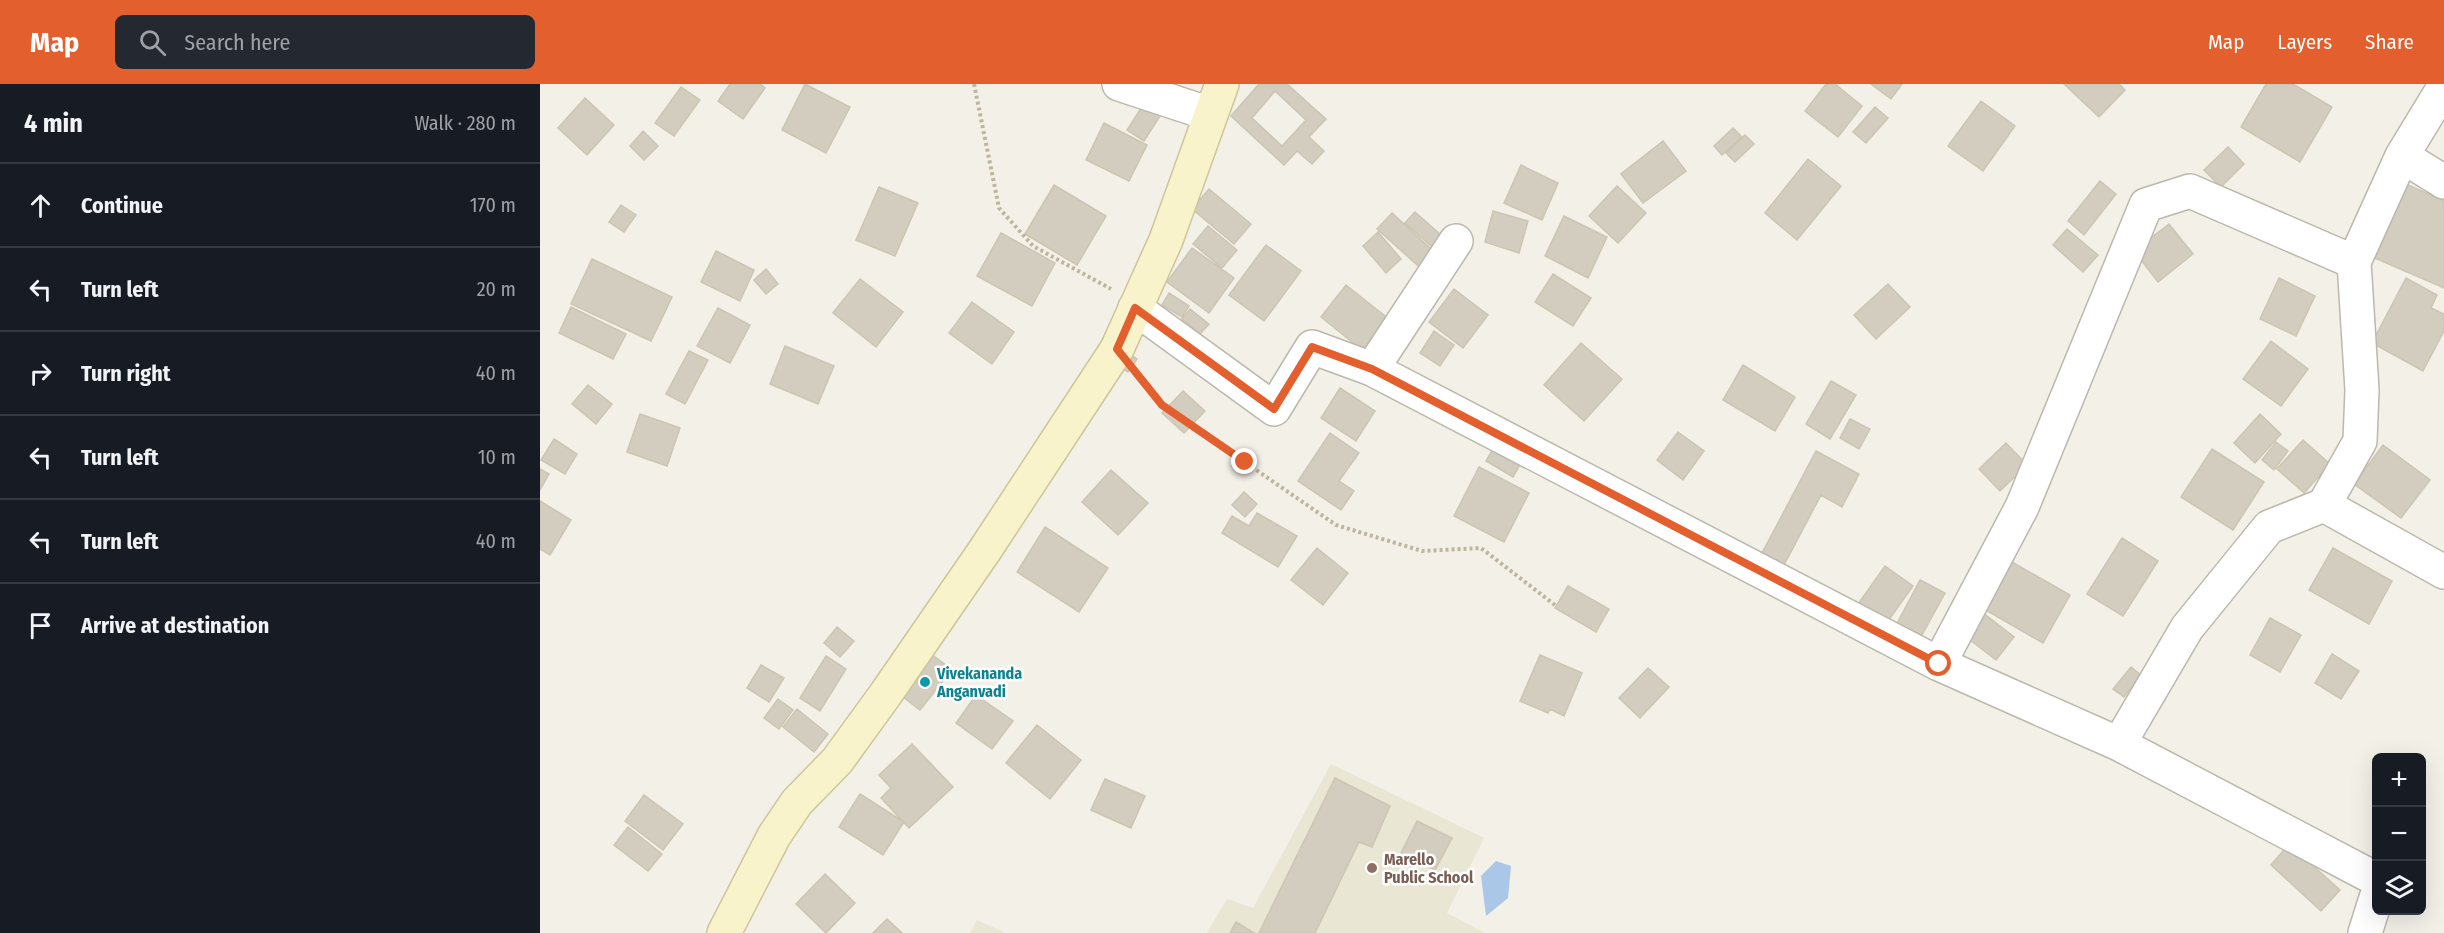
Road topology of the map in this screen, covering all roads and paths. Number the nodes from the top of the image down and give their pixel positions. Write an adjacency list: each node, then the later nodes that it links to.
1 (974, 84): 10 (path)
2 (1119, 84): 5 (street)
3 (1222, 84): 5 (main road)
4 (2444, 87): 6 (street)
5 (1210, 114): 10 (main road)
6 (2402, 156): 7 (street); 9 (street)
7 (2444, 182)
8 (1456, 241): 12 (street)
9 (2354, 262): 13 (street); 16 (street)
10 (1137, 306): 11 (main road); 12 (street)
11 (1117, 349): 15 (path); 20 (main road)
12 (1372, 369): 16 (street)
13 (2324, 504): 14 (street); 17 (street)
14 (2444, 572)
15 (1555, 605)
16 (1939, 664): 17 (street)
17 (2119, 744): 18 (street)
18 (2372, 877)
19 (2372, 911): 21 (street)
20 (728, 931)
21 (2365, 933)

